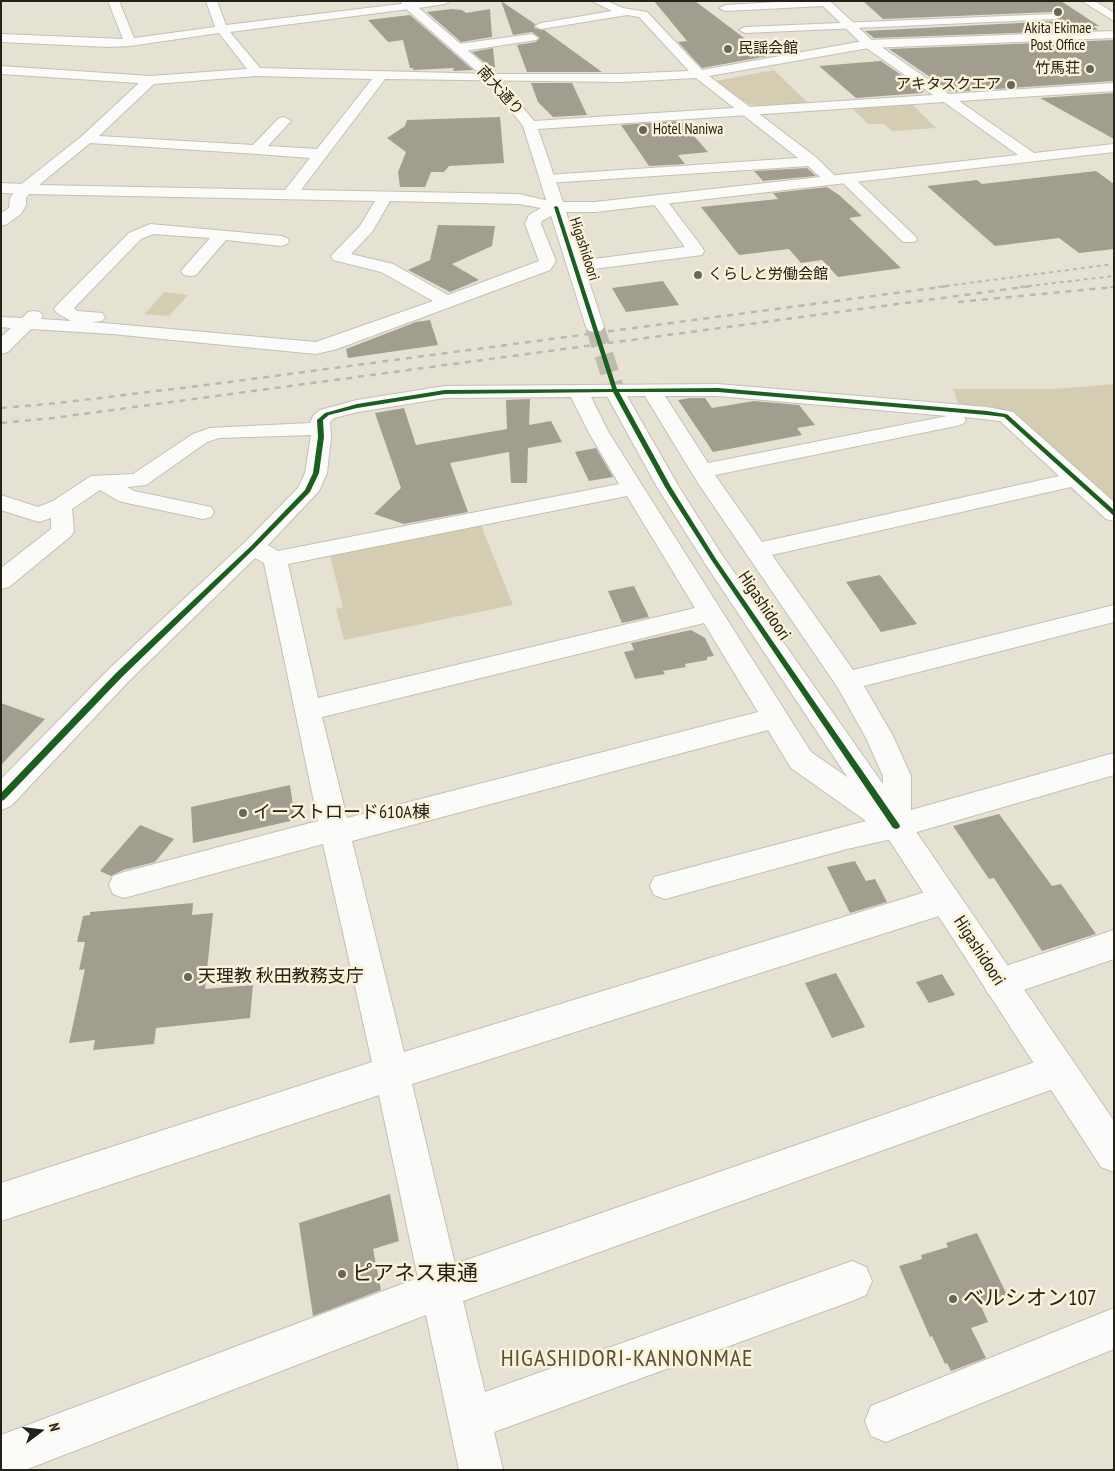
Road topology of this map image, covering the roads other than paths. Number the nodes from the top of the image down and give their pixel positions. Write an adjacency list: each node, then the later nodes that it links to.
1 (113, 1): 30 (street)
2 (211, 1): 21 (street)
3 (318, 1): 13 (street)
4 (445, 1): 8 (street)
5 (597, 1): 12 (street)
6 (1087, 1): 15 (street)
7 (824, 2): 10 (street); 18 (street)
8 (407, 4): 13 (street); 32 (street, 南大通り)
9 (722, 4): 10 (street); 22 (street)
10 (776, 5): 20 (street)
11 (1037, 6): 14 (street)
12 (631, 11): 19 (street); 39 (street)
13 (328, 14): 21 (street)
14 (1053, 17): 16 (street); 24 (street)
15 (1114, 18)
16 (991, 20): 17 (street); 26 (street)
17 (930, 22): 18 (street); 29 (street)
18 (848, 25): 20 (street); 31 (street)
19 (541, 26)
20 (798, 28): 22 (street)
21 (222, 29): 30 (street); 38 (street)
22 (745, 30): 28 (street)
23 (1114, 34): 24 (street)
24 (1081, 36): 26 (street); 33 (street)
25 (532, 38): 32 (street)
26 (1015, 39): 29 (street); 34 (street)
27 (4, 40): 30 (street)
28 (757, 41)
29 (950, 41): 31 (street)
30 (130, 42)
31 (870, 44): 36 (street); 44 (street)
32 (458, 48): 41 (street, 南大通り)
33 (1106, 48)
34 (1031, 49)
35 (770, 51): 36 (street)
36 (781, 59): 39 (street)
37 (1, 70): 42 (street)
38 (256, 72): 40 (street); 42 (street)
39 (699, 74): 41 (street); 45 (street)
40 (382, 75): 41 (street); 51 (street)
41 (492, 78): 47 (street, 南大通り)
42 (150, 80): 48 (street)
43 (1114, 87): 44 (street)
44 (947, 98): 45 (street); 53 (street)
45 (749, 111): 47 (street); 54 (street)
46 (284, 121): 50 (street)
47 (530, 125): 57 (street, 南大通り)
48 (86, 139): 50 (street); 59 (street)
49 (1114, 148): 53 (street)
50 (258, 150): 51 (street)
51 (320, 154): 60 (street)
52 (718, 155): 55 (street)
53 (1031, 157): 56 (street)
54 (812, 161): 55 (street); 56 (street)
55 (727, 167): 57 (street)
56 (839, 179): 62 (street); 67 (street)
57 (547, 180): 63 (street, 南大通り)
58 (1, 188): 59 (street)
59 (24, 190): 60 (street); 64 (street)
60 (289, 195): 61 (street)
61 (385, 197): 63 (street); 71 (street)
62 (659, 200): 63 (street); 69 (street)
63 (556, 207): 71 (street); 74 (street, Higashidoori)
64 (1, 221)
65 (140, 221): 73 (street)
66 (222, 235): 68 (street); 70 (street); 75 (street)
67 (909, 239)
68 (281, 241)
69 (594, 264)
70 (190, 271)
71 (447, 302): 75 (street)
72 (1, 322): 73 (street)
73 (24, 325): 75 (street); 76 (street)
74 (595, 327)
75 (101, 329)
76 (1, 348)
77 (652, 390): 78 (street); 80 (street); 82 (street)
78 (578, 391): 81 (street); 85 (street)
79 (617, 396): 100 (street, Higashidoori)
80 (963, 411): 82 (street); 83 (street)
81 (321, 429): 84 (street); 91 (street)
82 (702, 471): 90 (street)
83 (1075, 478): 89 (street); 90 (street)
84 (99, 481): 87 (street); 88 (street)
85 (633, 488): 91 (street); 93 (street)
86 (1, 502): 87 (street)
87 (61, 506): 92 (street)
88 (203, 512)
89 (1114, 514)
90 (757, 551): 95 (street)
91 (264, 553): 96 (street); 99 (street)
92 (1, 581)
93 (711, 613): 96 (street); 97 (street)
94 (1114, 613): 95 (street)
95 (847, 681): 100 (street)
96 (307, 711): 101 (street)
97 (776, 718): 100 (street); 101 (street)
98 (1114, 764): 100 (street)
99 (1, 798)
100 (896, 826): 103 (street); 104 (street, Higashidoori)
101 (335, 831): 102 (street); 108 (street)
102 (124, 885)
103 (665, 886)
104 (945, 900): 106 (street, Higashidoori); 108 (street)
105 (1114, 944): 106 (street)
106 (1000, 983): 107 (street, Higashidoori)
107 (1058, 1071): 109 (street, Higashidoori); 112 (street)
108 (392, 1072): 110 (street); 112 (street)
109 (1114, 1154)
110 (1, 1202)
111 (852, 1281): 114 (street)
112 (441, 1289): 114 (street); 116 (street)
113 (1114, 1328): 115 (street)
114 (470, 1419): 117 (street)
115 (886, 1420)
116 (1, 1457)
117 (481, 1470)

